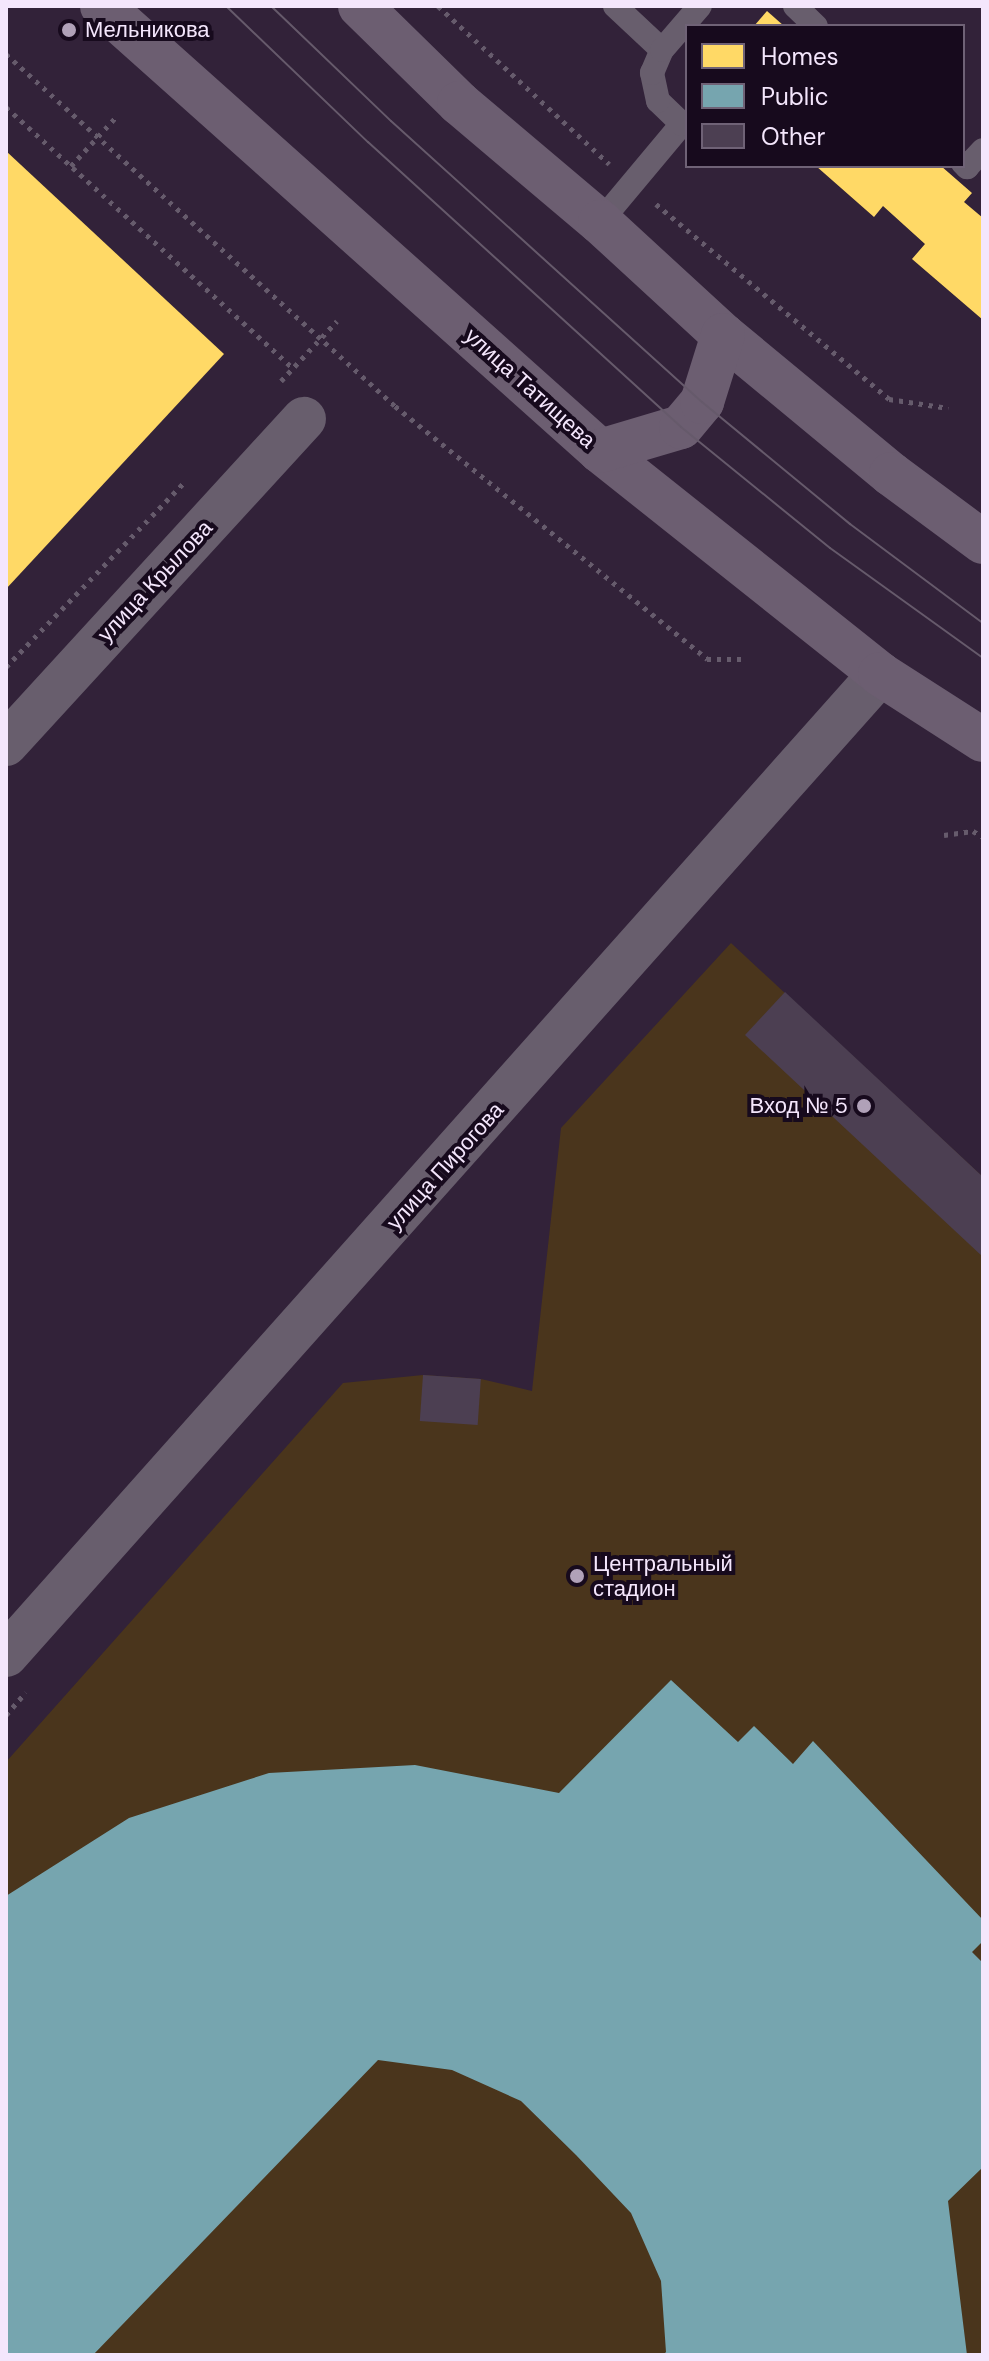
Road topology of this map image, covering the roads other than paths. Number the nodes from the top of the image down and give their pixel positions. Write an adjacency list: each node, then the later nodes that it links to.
1 (102, 6): 13 (main road, улица Татищева)
2 (360, 6): 10 (main road)
3 (615, 6): 7 (lane)
4 (700, 6): 7 (lane)
5 (795, 6): 6 (lane)
6 (814, 24)
7 (662, 50): 10 (lane)
8 (983, 150): 9 (lane)
9 (965, 165)
10 (600, 222): 11 (main road)
11 (723, 335): 13 (main road); 14 (main road)
12 (304, 419): 17 (street, улица Крылова)
13 (600, 451): 15 (main road, улица Татищева)
14 (983, 542)
15 (880, 674): 16 (main road, улица Татищева); 18 (street, улица Пирогова)
16 (983, 740)
17 (6, 744)
18 (6, 1655)

